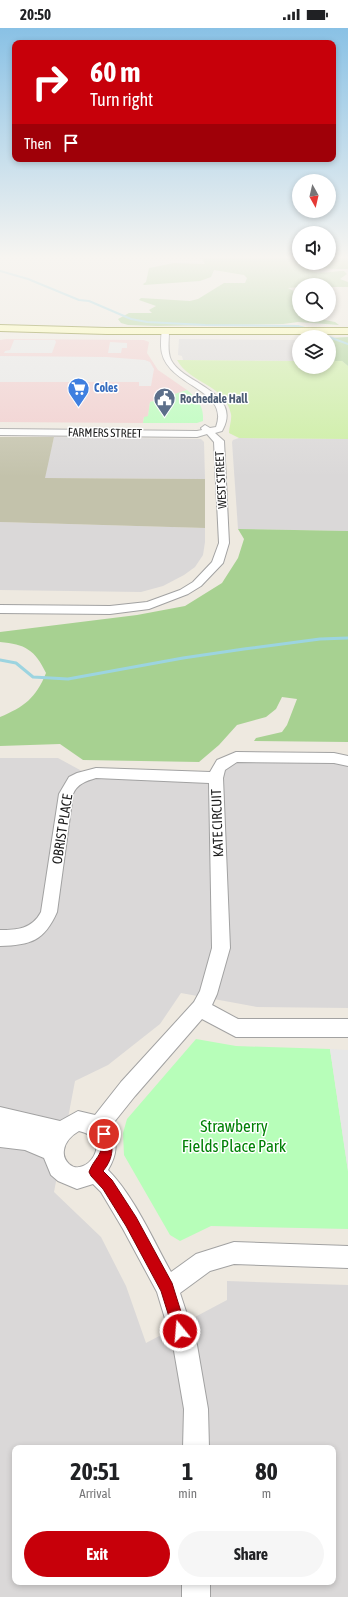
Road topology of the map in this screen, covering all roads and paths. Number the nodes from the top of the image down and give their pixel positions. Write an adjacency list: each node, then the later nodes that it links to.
1 (73, 330): 3 (main road)
2 (348, 331): 3 (main road)
3 (162, 332): 5 (street, WEST STREET)
4 (0, 428): 6 (street, FARMERS STREET)
5 (207, 430): 6 (street, FARMERS STREET); 9 (street, WEST STREET)
6 (137, 431): 7 (street, FARMERS STREET)
7 (0, 432)
8 (0, 600): 9 (street)
9 (15, 605): 10 (street)
10 (0, 609)
11 (348, 761): 12 (street, KATE CIRCUIT)
12 (216, 778): 13 (street, OBRIST PLACE); 14 (street, KATE CIRCUIT)
13 (0, 938)
14 (200, 1008): 15 (street); 17 (street, KATE CIRCUIT)
15 (348, 1028)
16 (0, 1117): 18 (street)
17 (98, 1127): 18 (street); 21 (street)
18 (61, 1131): 20 (street)
19 (0, 1137): 20 (street)
20 (54, 1152): 21 (street)
21 (95, 1172): 23 (street)
22 (348, 1256): 23 (street)
23 (167, 1288): 24 (street)
24 (196, 1445)
25 (196, 1585): 26 (street)
26 (196, 1597)

